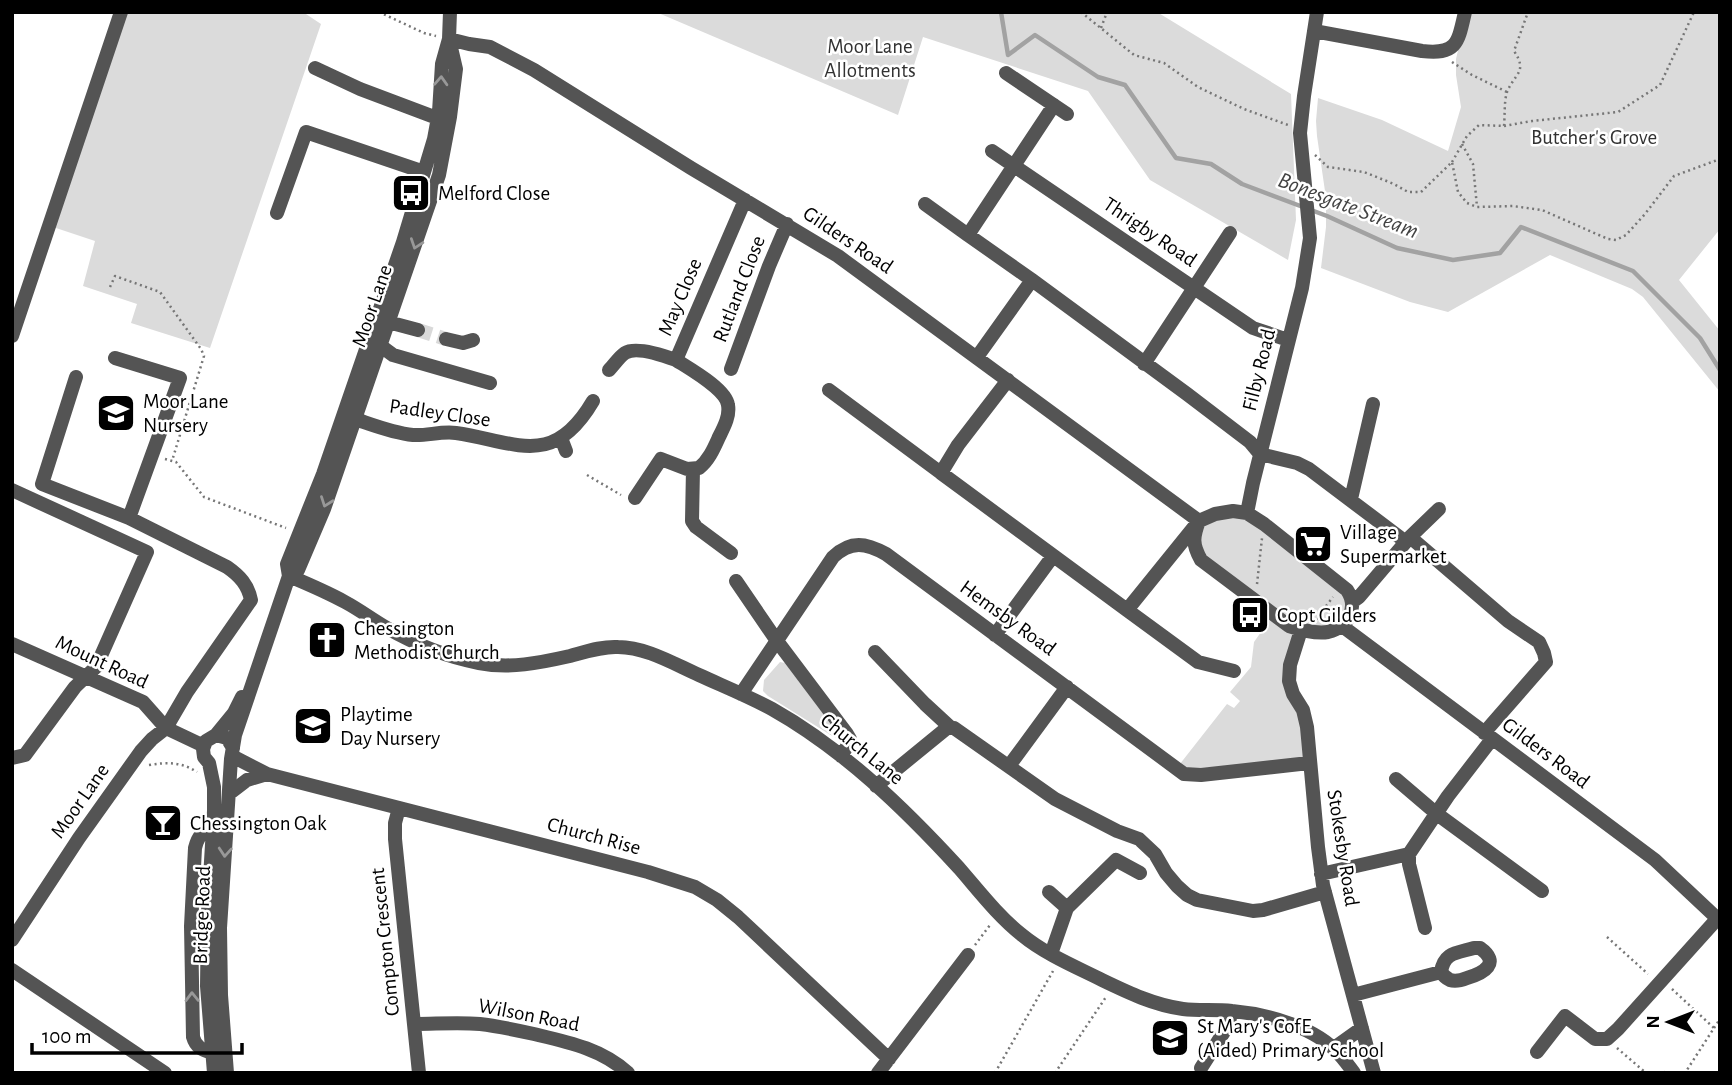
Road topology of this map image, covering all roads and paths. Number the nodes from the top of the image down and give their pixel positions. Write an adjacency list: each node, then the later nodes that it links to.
1 (121, 12): 41 (street)
2 (379, 12): 12 (path)
3 (450, 12): 12 (street, Moor Lane)
4 (1081, 12): 10 (path)
5 (1107, 12): 10 (path)
6 (1317, 12): 11 (street, Filby Road)
7 (1465, 12): 13 (street)
8 (1528, 12): 16 (path)
9 (1694, 12): 20 (path)
10 (1101, 28): 21 (path)
11 (1314, 31): 13 (street); 21 (street, Filby Road)
12 (449, 39): 19 (street, Moor Lane, one-way to 12); 29 (street, Gilders Road); 39 (street, Moor Lane, one-way to 39)
13 (1438, 53): 16 (path)
14 (316, 68): 19 (street)
15 (1006, 73): 17 (street)
16 (1507, 92): 20 (path)
17 (1054, 105): 18 (street); 27 (street)
18 (1067, 114)
19 (438, 118): 28 (street, Moor Lane)
20 (1504, 126): 22 (path)
21 (1300, 133): 44 (street, Filby Road)
22 (1462, 143): 26 (path); 31 (path)
23 (992, 151): 27 (street, Thrigby Road)
24 (1313, 153): 26 (path)
25 (1720, 159): 31 (path)
26 (1452, 162): 31 (path)
27 (1014, 166): 35 (street); 38 (street, Thrigby Road)
28 (424, 172): 32 (street); 45 (street, Moor Lane)
29 (745, 200): 33 (street, Gilders Road); 48 (street, May Close)
30 (925, 204): 35 (street)
31 (1477, 207)
32 (277, 213)
33 (787, 224): 46 (street, Gilders Road); 50 (street, Rutland Close)
34 (1230, 233): 38 (street)
35 (968, 235): 36 (street)
36 (1032, 280): 46 (street); 49 (street)
37 (110, 287): 61 (path)
38 (1195, 288): 44 (street, Thrigby Road); 49 (street)
39 (388, 321): 40 (street); 45 (street, Moor Lane)
40 (418, 330)
41 (12, 336)
42 (446, 339): 43 (street)
43 (473, 340)
44 (1288, 340): 60 (street, Filby Road)
45 (374, 342): 54 (street); 58 (street, Moor Lane); 73 (street, Moor Lane)
46 (977, 356): 53 (street, Gilders Road)
47 (115, 358): 59 (street)
48 (677, 360): 51 (street); 62 (street, May Close)
49 (1144, 364): 60 (street)
50 (731, 369)
51 (609, 370)
52 (76, 377): 70 (street)
53 (1008, 380): 63 (street); 71 (street, Gilders Road)
54 (490, 383)
55 (829, 390): 63 (street)
56 (593, 401): 58 (street, Padley Close)
57 (1373, 404): 67 (street)
58 (355, 419): 77 (street, Moor Lane, one-way to 77)
59 (152, 454): 61 (path); 70 (street)
60 (1261, 454): 67 (street); 69 (street, Filby Road)
61 (172, 461): 73 (path)
62 (693, 469): 66 (street); 75 (street)
63 (940, 473): 76 (street)
64 (587, 475): 66 (path)
65 (12, 490): 92 (street)
66 (635, 498)
67 (1351, 499): 74 (street)
68 (1439, 509): 74 (street)
69 (1247, 513): 71 (street); 72 (street)
70 (129, 518): 95 (street, Moor Lane)
71 (1199, 520): 80 (street); 82 (street)
72 (1264, 524): 79 (street); 80 (path)
73 (299, 533): 77 (street, Moor Lane)
74 (1408, 539): 81 (street); 98 (street)
75 (731, 553)
76 (1053, 556): 82 (street); 86 (street)
77 (289, 576): 90 (street, Moor Lane); 94 (street, Church Lane)
78 (736, 581): 87 (street)
79 (1341, 586): 81 (street); 85 (path)
80 (1255, 601): 84 (street)
81 (1352, 602): 83 (street)
82 (1127, 610): 91 (street)
83 (1342, 626): 85 (street); 98 (street, Gilders Road)
84 (1301, 630): 85 (street); 104 (street, Stokesby Road)
85 (1320, 632)
86 (995, 635): 87 (street, Hemsby Road); 93 (street, Hemsby Road)
87 (777, 641): 94 (street, Hemsby Road); 101 (street)
88 (12, 644): 92 (street, Mount Road)
89 (875, 652): 96 (street)
90 (260, 665): 97 (street, Moor Lane); 100 (street, Moor Lane)
91 (1234, 671)
92 (87, 677): 95 (street, Mount Road); 102 (street)
93 (1067, 687): 104 (street, Hemsby Road); 105 (street)
94 (741, 694): 101 (street, Church Lane)
95 (166, 727): 99 (street); 106 (street, Moor Lane)
96 (951, 728): 105 (street); 109 (street)
97 (216, 735): 99 (street); 100 (street)
98 (1488, 736): 113 (street); 122 (street, Gilders Road)
99 (204, 746): 103 (street)
100 (232, 754): 103 (street); 107 (street, Church Rise); 111 (street, Bridge Road)
101 (841, 756): 109 (street, Church Lane)
102 (12, 758)
103 (209, 763): 110 (street, Bridge Road)
104 (1310, 763): 116 (street, Stokesby Road)
105 (1009, 766): 119 (street)
106 (129, 767): 110 (path); 125 (street, Moor Lane)
107 (267, 774): 111 (street); 112 (street, Church Rise)
108 (1395, 779): 113 (street)
109 (876, 786): 121 (street, Church Lane)
110 (215, 787): 144 (street, Bridge Road, one-way to 110)
111 (230, 793): 145 (street, Bridge Road, one-way to 145)
112 (399, 808): 135 (street, Compton Crescent); 141 (street, Church Rise)
113 (1437, 814): 114 (street); 117 (street)
114 (1409, 853): 116 (street); 123 (street)
115 (1140, 873): 120 (street)
116 (1321, 874): 119 (street, Stokesby Road)
117 (1542, 891)
118 (1049, 892): 120 (street)
119 (1325, 892): 132 (street, Stokesby Road)
120 (1067, 908): 127 (street)
121 (998, 914): 126 (path); 127 (street, Church Lane)
122 (1718, 920): 130 (street)
123 (1425, 928)
124 (1607, 937): 130 (path)
125 (12, 940)
126 (968, 955): 141 (street)
127 (1055, 956): 131 (street, Church Lane); 149 (path)
128 (12, 970): 143 (street)
129 (1441, 972): 132 (street)
130 (1660, 981): 137 (path); 138 (street)
131 (1114, 986): 133 (street, Church Lane); 150 (path)
132 (1353, 995): 136 (street, Stokesby Road)
133 (1231, 1011): 139 (street, Church Lane); 142 (street)
134 (1720, 1019): 137 (path)
135 (414, 1024): 146 (street, Compton Crescent); 147 (street, Wilson Road)
136 (1362, 1028): 139 (street); 152 (street, Stokesby Road)
137 (1714, 1028): 154 (path)
138 (1613, 1034): 140 (street); 153 (path)
139 (1334, 1048): 151 (street, Church Lane)
140 (1537, 1052)
141 (889, 1059): 148 (street)
142 (1201, 1068)
143 (165, 1073)
144 (215, 1073)
145 (227, 1073)
146 (419, 1073)
147 (628, 1073)
148 (878, 1073)
149 (995, 1073)
150 (1055, 1073)
151 (1354, 1073)
152 (1374, 1073)
153 (1646, 1073)
154 (1685, 1073)

